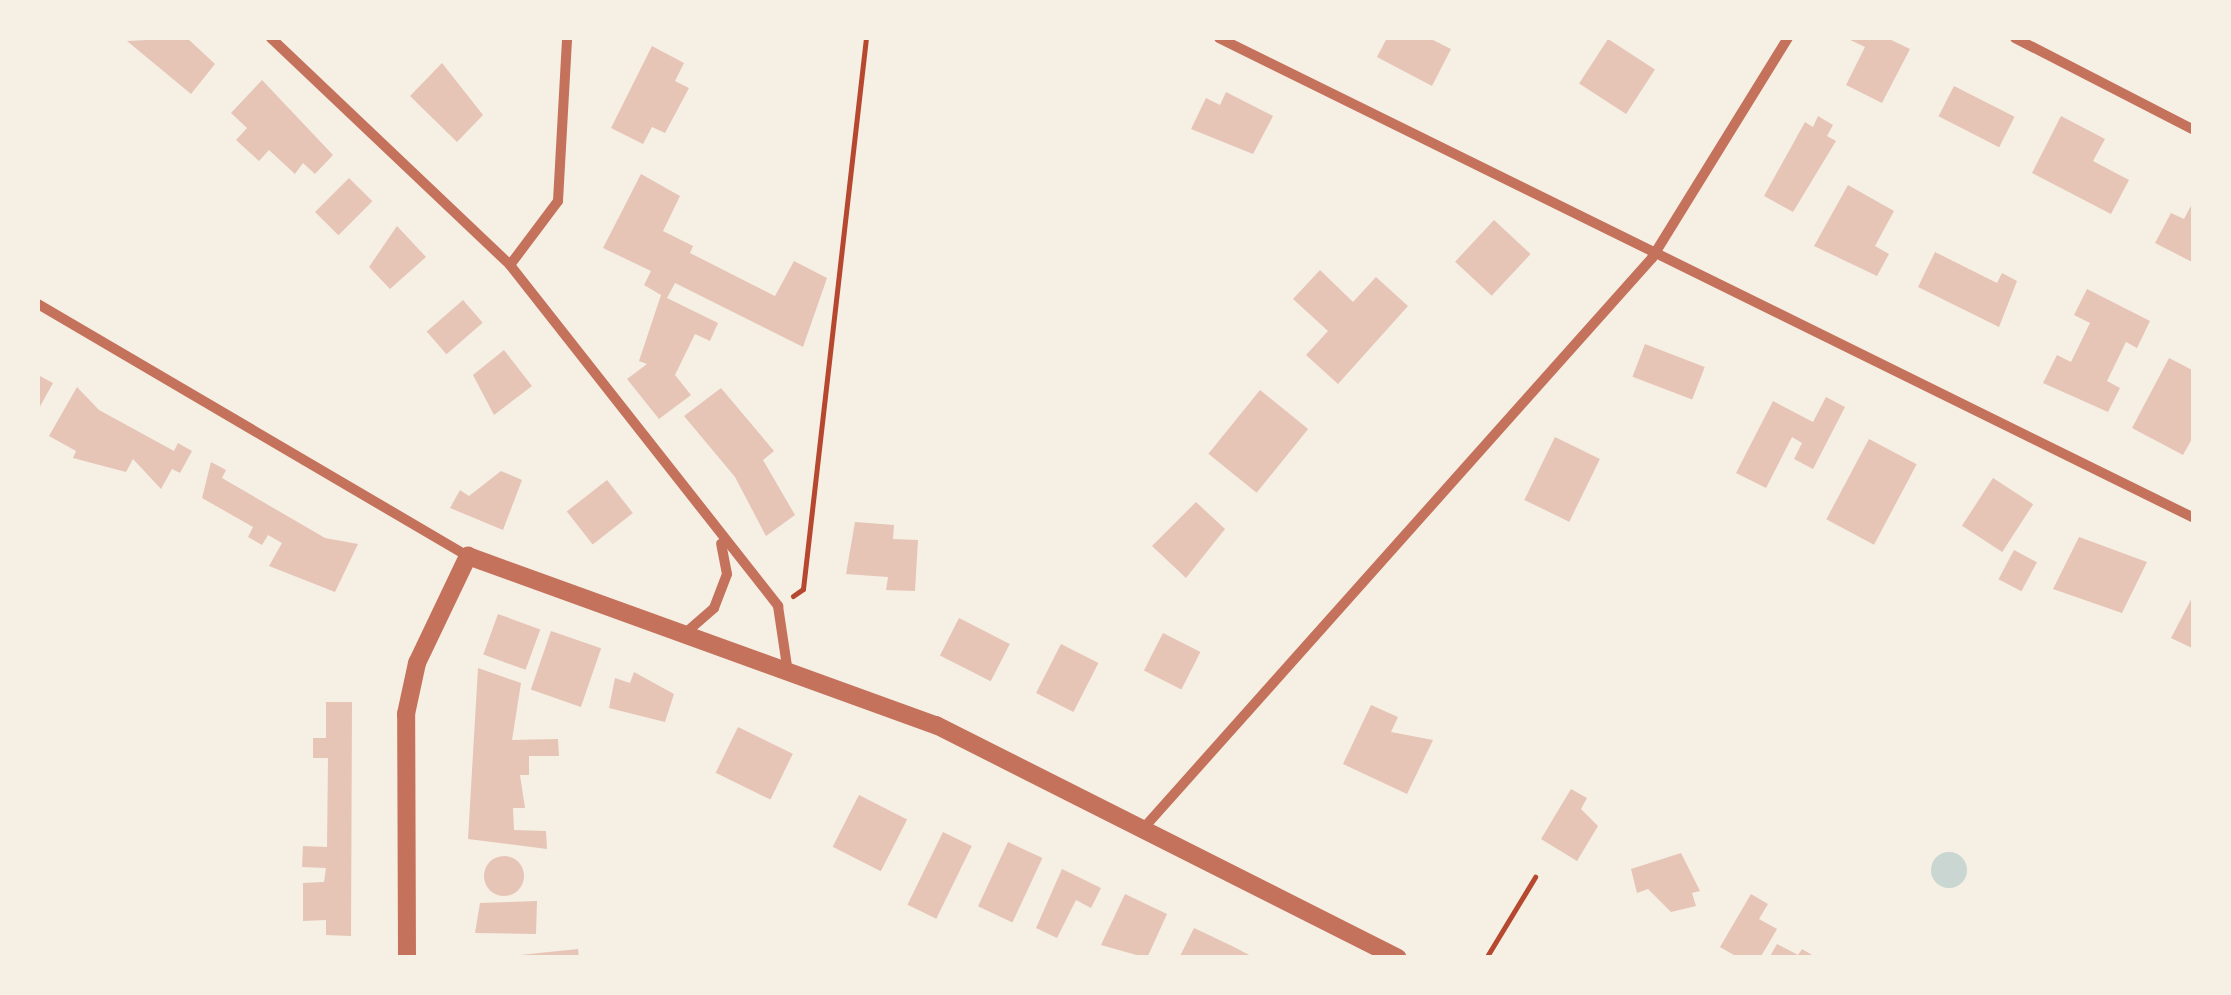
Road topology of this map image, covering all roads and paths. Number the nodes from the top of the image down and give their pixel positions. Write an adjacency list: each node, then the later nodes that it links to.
1 (270, 38): 9 (street)
2 (567, 38): 9 (street)
3 (866, 38): 14 (path)
4 (1219, 38): 8 (street)
5 (1788, 38): 8 (street)
6 (2014, 38): 7 (street)
7 (2194, 130)
8 (1652, 258): 11 (street); 17 (street)
9 (510, 265): 12 (street)
10 (38, 304): 13 (street)
11 (2194, 518)
12 (720, 540): 14 (street); 15 (street)
13 (468, 556): 15 (street); 19 (street)
14 (778, 606): 16 (street)
15 (690, 629): 16 (street)
16 (787, 666): 17 (street)
17 (1140, 832): 20 (street)
18 (1535, 877): 21 (path)
19 (407, 958)
20 (1398, 958)
21 (1486, 958)

